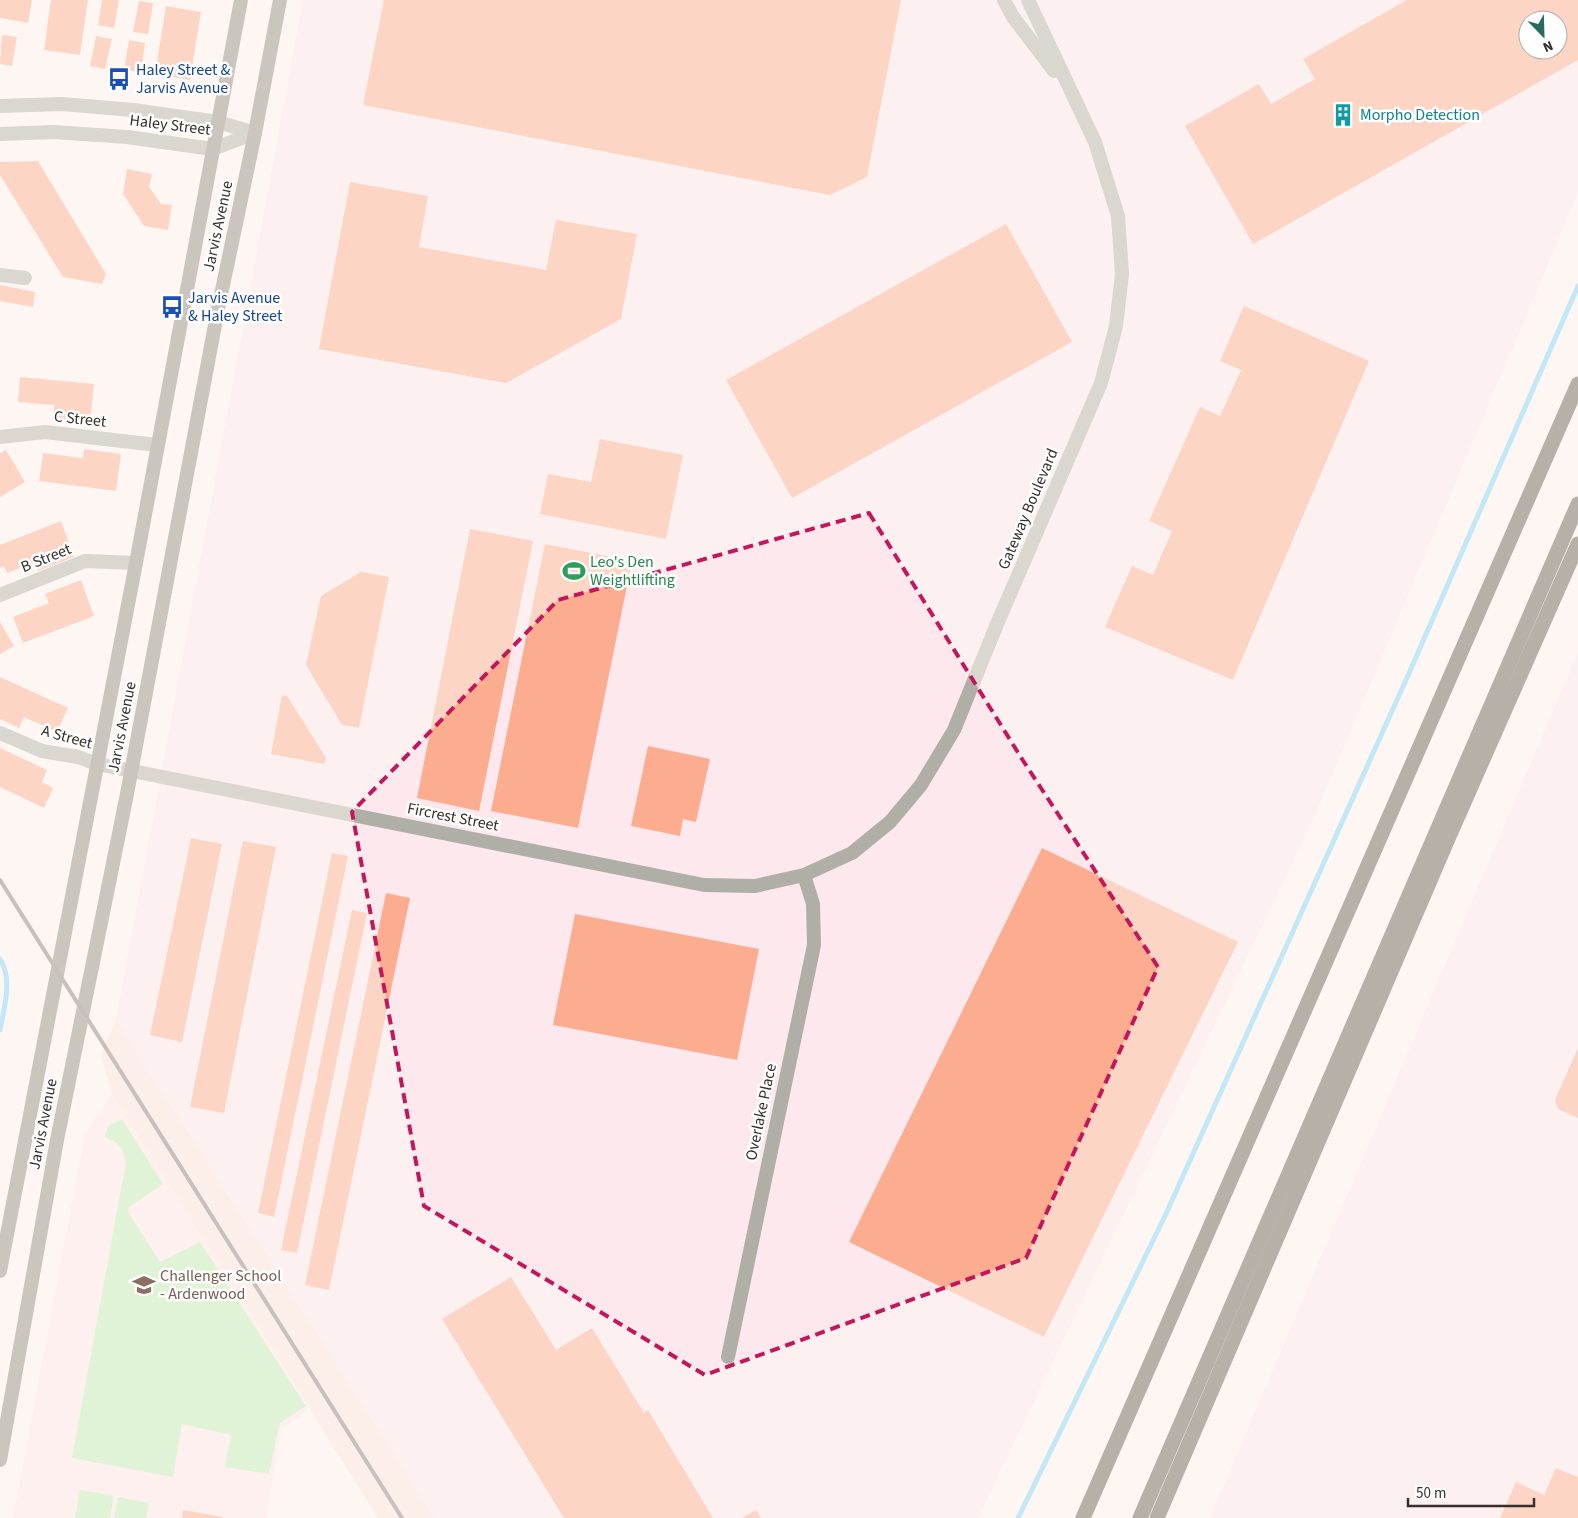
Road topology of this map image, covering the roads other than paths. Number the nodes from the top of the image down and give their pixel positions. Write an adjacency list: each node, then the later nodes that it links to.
1 (241, 0): 7 (main road, Jarvis Avenue)
2 (280, 0): 8 (main road, Jarvis Avenue)
3 (1004, 0): 5 (street, Gateway Boulevard)
4 (1028, 0): 5 (street, Gateway Boulevard)
5 (1071, 93): 23 (street, Gateway Boulevard)
6 (0, 106): 7 (street, Haley Street)
7 (218, 122): 8 (street, Haley Street); 10 (main road, Jarvis Avenue)
8 (256, 133): 10 (street, Haley Street); 22 (main road, Jarvis Avenue)
9 (0, 134): 10 (street, Haley Street)
10 (213, 149): 15 (main road, Jarvis Avenue)
11 (0, 274): 12 (street)
12 (25, 278)
13 (1578, 384): 27 (highway)
14 (0, 437): 15 (street, C Street)
15 (157, 445): 18 (main road, Jarvis Avenue)
16 (1578, 504): 28 (highway)
17 (1578, 544): 29 (highway)
18 (136, 562): 19 (street, B Street); 21 (main road, Jarvis Avenue)
19 (0, 595)
20 (0, 733): 21 (street, A Street)
21 (97, 764): 22 (street, Fircrest Street); 24 (main road, Jarvis Avenue)
22 (132, 770): 23 (street, Fircrest Street); 26 (main road, Jarvis Avenue)
23 (804, 875): 25 (street, Overlake Place)
24 (0, 1271)
25 (728, 1357)
26 (0, 1460)
27 (1083, 1518)
28 (1140, 1518)
29 (1158, 1518)

